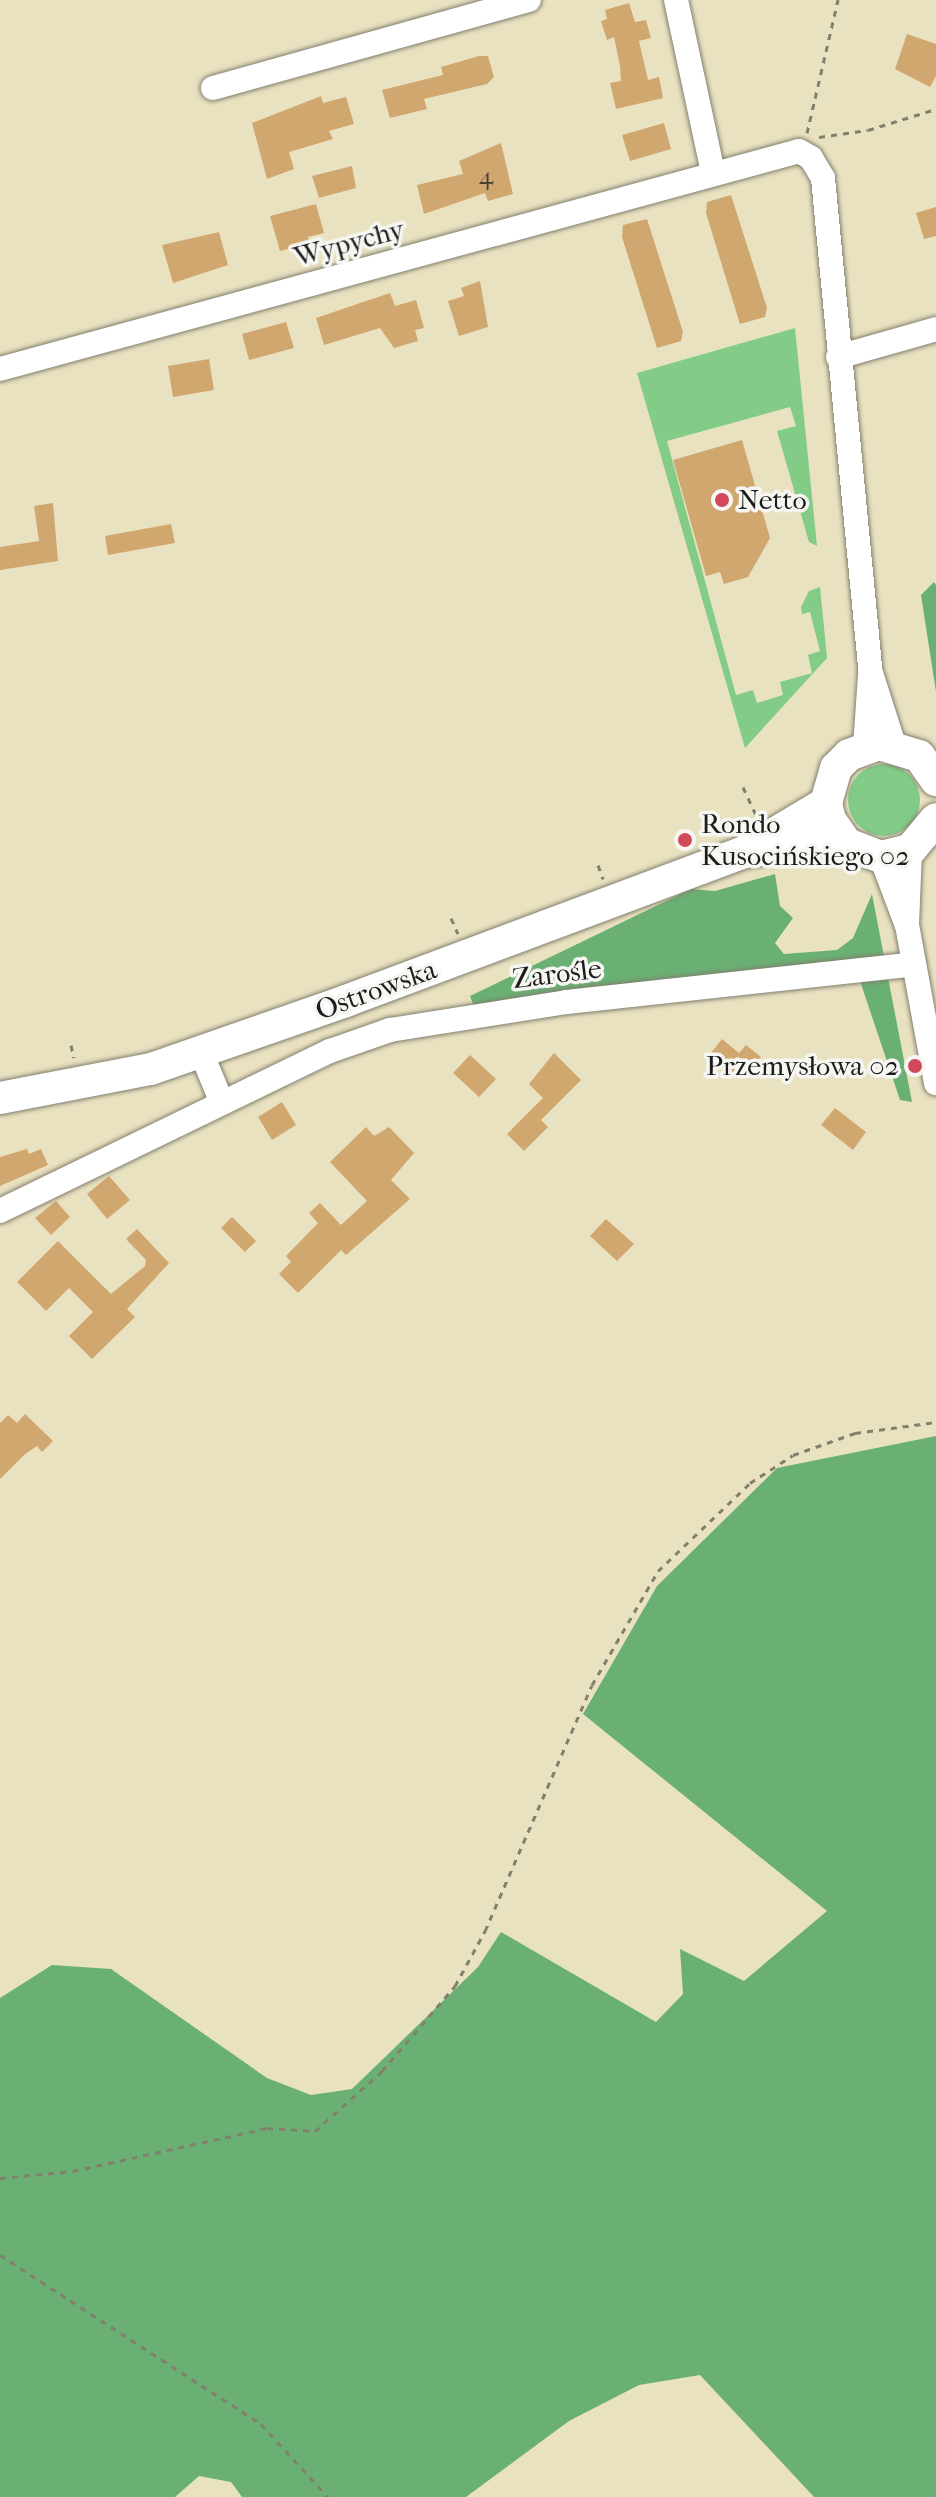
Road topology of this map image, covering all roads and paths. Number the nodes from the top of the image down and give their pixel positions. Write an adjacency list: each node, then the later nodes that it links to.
1 (529, 0): 4 (street)
2 (676, 0): 7 (street)
3 (838, 0): 6 (path)
4 (213, 88)
5 (936, 109): 6 (path)
6 (802, 145): 7 (street, Wypychy); 9 (street)
7 (713, 173): 10 (street, Wypychy)
8 (936, 329): 9 (street)
9 (838, 357): 11 (street)
10 (0, 369)
11 (879, 746): 12 (main road); 14 (main road)
12 (933, 770)
13 (743, 787): 17 (path)
14 (826, 803): 16 (main road); 17 (main road, Ostrowska)
15 (936, 819): 18 (main road)
16 (838, 835): 17 (main road, Ostrowska); 18 (main road)
17 (761, 846): 20 (main road, Ostrowska)
18 (895, 854): 19 (street)
19 (914, 964): 21 (street); 23 (street, Zarośle)
20 (201, 1052): 22 (main road, Ostrowska); 23 (street)
21 (936, 1083)
22 (0, 1098)
23 (222, 1103): 24 (street, Zarośle)
24 (0, 1211)
25 (936, 1422): 26 (path)
26 (0, 2178)
27 (0, 2255): 28 (path)
28 (328, 2497)

